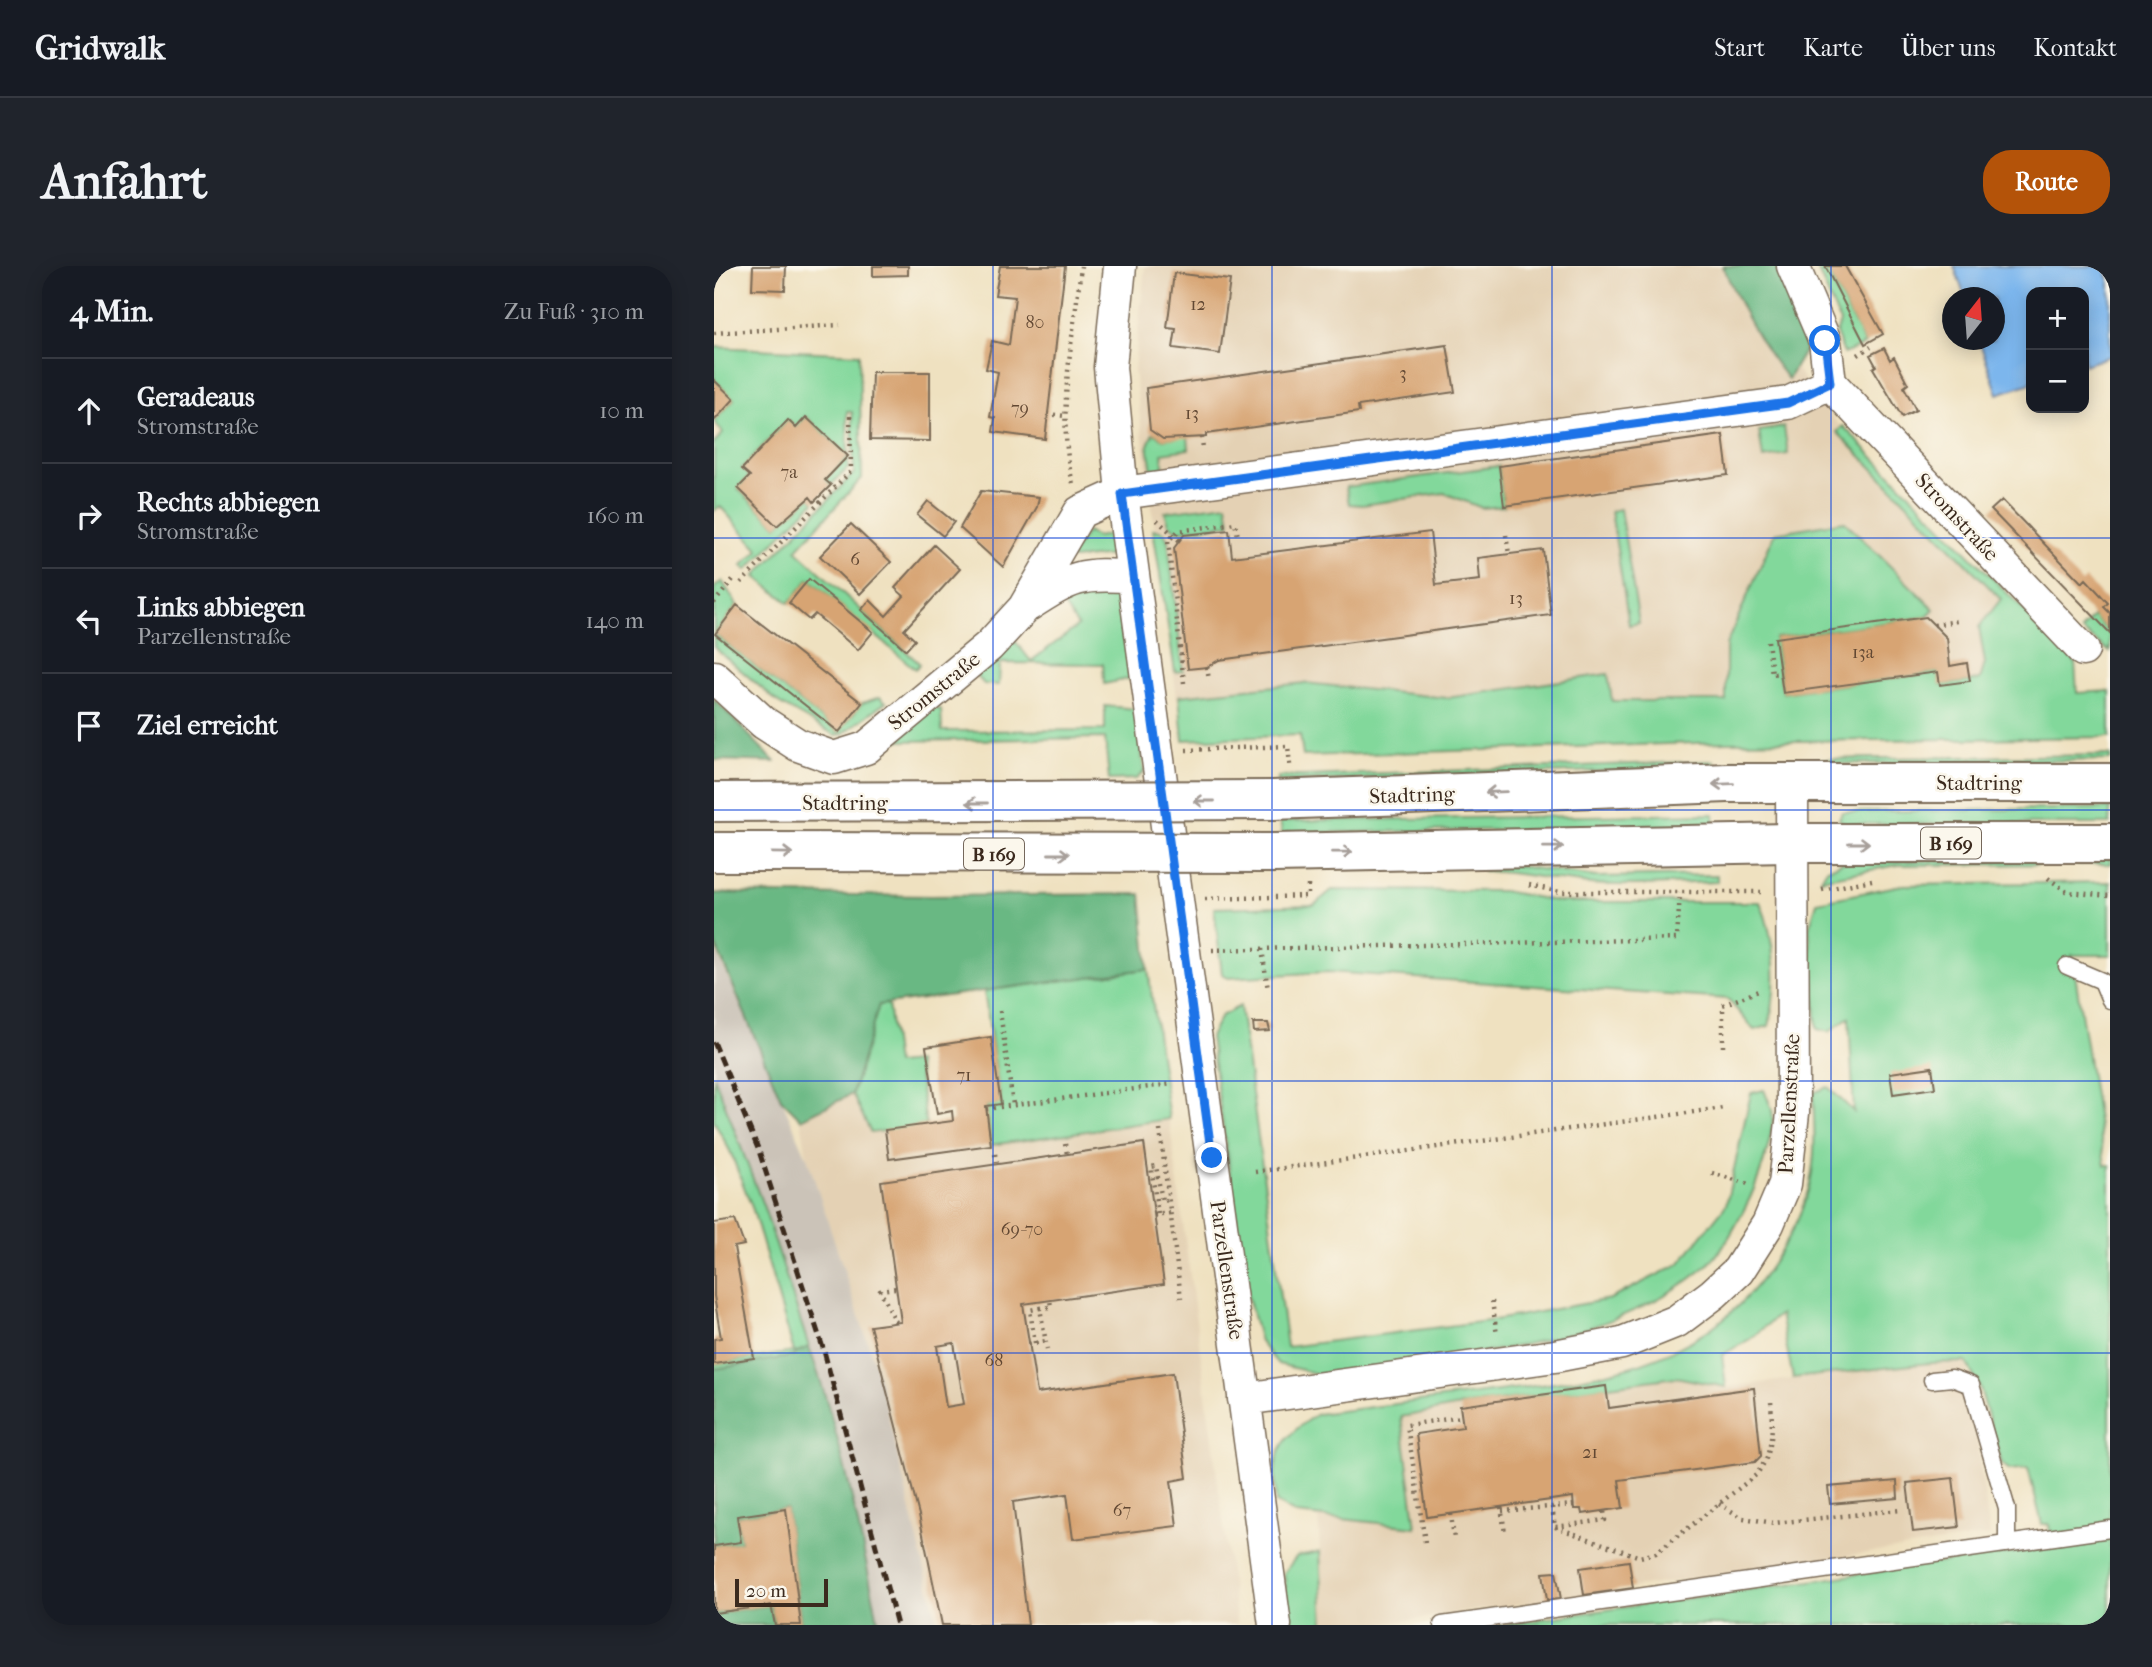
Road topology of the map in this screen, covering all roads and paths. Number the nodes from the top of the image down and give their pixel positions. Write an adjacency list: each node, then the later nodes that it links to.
1 (1081, 266): 9 (path)
2 (1120, 266): 11 (street, Parzellenstraße)
3 (1793, 266): 6 (street)
4 (839, 325): 5 (path)
5 (714, 333)
6 (1830, 383): 11 (street, Stromstraße); 26 (street, Stromstraße)
7 (850, 414): 20 (path)
8 (1047, 414): 9 (path)
9 (1065, 416): 10 (path)
10 (1065, 452)
11 (1122, 494): 18 (street, Parzellenstraße); 22 (street, Stromstraße)
12 (1158, 522): 14 (path)
13 (1506, 535): 17 (path)
14 (1174, 536): 15 (path); 16 (path); 31 (path)
15 (1238, 536)
16 (1180, 541)
17 (1509, 554)
18 (1133, 577): 22 (street, Stromstraße); 82 (street, Parzellenstraße)
19 (735, 578): 21 (path)
20 (741, 583)
21 (714, 603)
22 (1024, 608): 29 (street, Stromstraße)
23 (1957, 621): 24 (path)
24 (1934, 625)
25 (1768, 641): 28 (path)
26 (2083, 650)
27 (1207, 667): 30 (path)
28 (1780, 673)
29 (714, 677)
30 (1209, 680)
31 (1184, 683)
32 (1176, 750): 35 (path)
33 (1791, 783): 34 (main road, Stadtring); 35 (main road, Stadtring, one-way to 35); 37 (street, Parzellenstraße)
34 (2110, 783)
35 (1282, 787): 36 (main road, Stadtring, one-way to 36, bridge)
36 (714, 802)
37 (1791, 843): 38 (main road, B 169, one-way to 38); 39 (main road, B 169, one-way to 37, bridge); 43 (street, Parzellenstraße)
38 (2110, 843)
39 (714, 852)
40 (2043, 872): 46 (path)
41 (1875, 879): 43 (path)
42 (1525, 885): 44 (path)
43 (1792, 892): 44 (path); 82 (street, Parzellenstraße)
44 (1680, 893): 48 (path)
45 (1308, 896): 47 (path)
46 (2110, 896)
47 (1216, 899)
48 (1262, 949): 49 (path); 52 (path)
49 (1208, 950)
50 (2067, 966): 53 (lane)
51 (1763, 989): 55 (path)
52 (1268, 990)
53 (2110, 1000)
54 (1000, 1011): 57 (path)
55 (1724, 1047)
56 (1164, 1085): 57 (path)
57 (1013, 1105): 59 (path)
58 (1723, 1108): 65 (path)
59 (986, 1109)
60 (1160, 1130): 68 (path)
61 (1065, 1144): 63 (path)
62 (995, 1154): 64 (path)
63 (1067, 1154)
64 (997, 1164)
65 (1255, 1172)
66 (1712, 1173): 67 (path)
67 (1755, 1186)
68 (1168, 1200): 69 (path); 69 (path)
69 (1170, 1213): 71 (path)
70 (896, 1288): 75 (path)
71 (1181, 1298)
72 (1050, 1300): 74 (path)
73 (1492, 1301): 76 (path)
74 (1040, 1308): 77 (path); 78 (path)
75 (896, 1322)
76 (1497, 1338)
77 (1046, 1341): 78 (path); 80 (path)
78 (1035, 1343): 79 (path)
79 (1029, 1344)
80 (1047, 1349)
81 (1931, 1380): 96 (lane)
82 (1244, 1399): 97 (street, Parzellenstraße)
83 (1771, 1400): 85 (path)
84 (1462, 1417): 95 (path)
85 (1719, 1504): 88 (path); 91 (path)
86 (1574, 1505): 87 (path)
87 (1552, 1507): 91 (path); 93 (path)
88 (1900, 1510)
89 (1604, 1511): 91 (path)
90 (1451, 1514): 94 (path)
91 (1556, 1527)
92 (2110, 1529): 96 (lane)
93 (1505, 1533)
94 (1454, 1539)
95 (1425, 1542)
96 (2007, 1544): 98 (lane)
97 (1275, 1625)
98 (1442, 1625)

